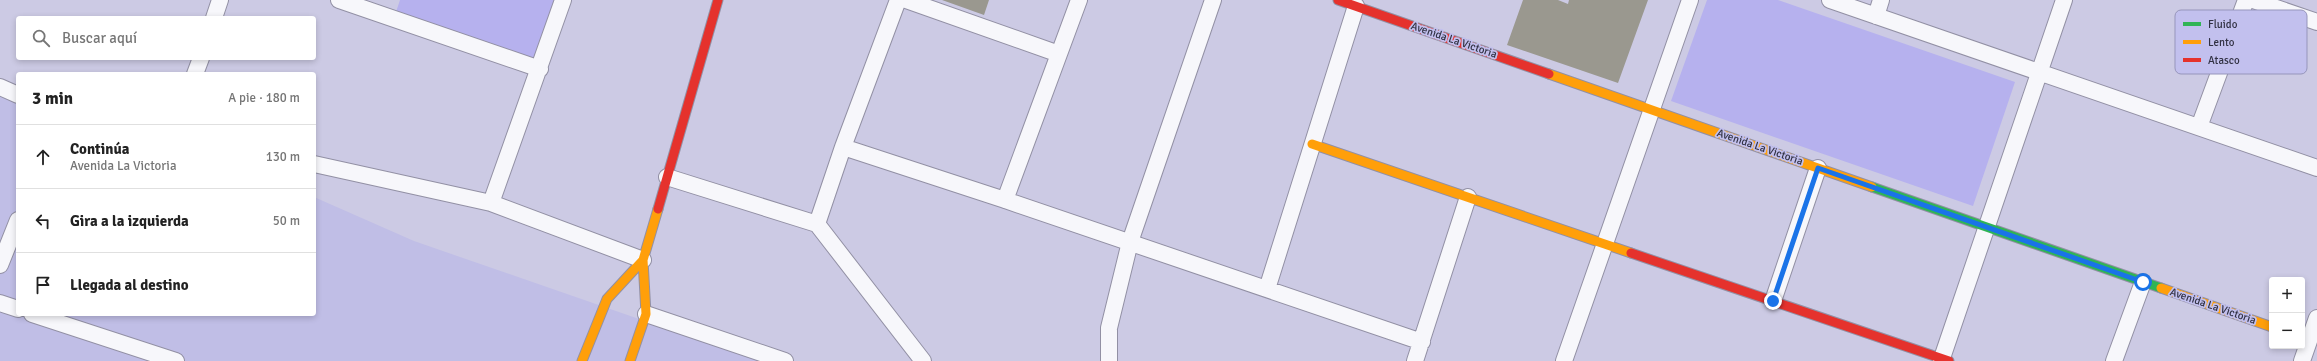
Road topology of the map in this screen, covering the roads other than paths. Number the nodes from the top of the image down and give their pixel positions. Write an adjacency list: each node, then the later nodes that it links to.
1 (220, 0): 21 (street)
2 (339, 0): 17 (street)
3 (563, 0): 27 (street)
4 (718, 0): 40 (street)
5 (898, 0): 36 (street)
6 (906, 0): 25 (street)
7 (1079, 0): 25 (street)
8 (1212, 0): 47 (street)
9 (1338, 0): 18 (street, Avenida La Victoria)
10 (1690, 0): 33 (street)
11 (1830, 0): 22 (street)
12 (1881, 0): 22 (street)
13 (2064, 0): 29 (street)
14 (2246, 0): 19 (street)
15 (2253, 0): 16 (street)
16 (2280, 4): 20 (street)
17 (375, 6): 27 (street)
18 (1356, 6): 33 (street, Avenida La Victoria); 35 (street)
19 (2242, 10)
20 (2292, 10)
21 (215, 16)
22 (1876, 16): 29 (street)
23 (2307, 17): 24 (street)
24 (2317, 22)
25 (1059, 54): 42 (street)
26 (199, 60): 28 (street)
27 (540, 69): 43 (street)
28 (196, 72)
29 (2039, 72): 34 (street); 46 (street)
30 (2219, 74): 34 (street)
31 (0, 87): 32 (street)
32 (16, 94)
33 (1652, 110): 38 (street, Avenida La Victoria); 48 (street)
34 (2199, 127): 39 (street)
35 (1312, 144): 41 (street); 52 (street)
36 (843, 147): 42 (street); 44 (street)
37 (316, 164): 43 (street)
38 (1818, 168): 46 (street, Avenida La Victoria); 53 (street)
39 (2317, 168)
40 (667, 176): 44 (street); 49 (street)
41 (1468, 197): 48 (street); 61 (street)
42 (1005, 200): 47 (street)
43 (491, 203): 49 (street)
44 (817, 224): 67 (street)
45 (16, 225): 50 (street)
46 (1987, 227): 51 (street, Avenida La Victoria); 62 (street)
47 (1130, 242): 52 (street); 68 (street)
48 (1605, 244): 53 (street); 70 (street)
49 (643, 260): 56 (street); 64 (street)
50 (0, 265)
51 (2143, 282): 59 (street, Avenida La Victoria); 71 (street)
52 (1266, 289): 61 (street)
53 (1773, 301): 62 (street)
54 (0, 303): 55 (street)
55 (16, 308)
56 (646, 314): 65 (street); 66 (street)
57 (38, 316): 63 (street)
58 (2317, 318): 60 (street)
59 (2269, 326)
60 (2309, 340): 72 (street)
61 (1422, 342): 69 (street)
62 (1944, 360)
63 (176, 361)
64 (582, 361)
65 (630, 361)
66 (785, 361)
67 (923, 361)
68 (1109, 361)
69 (1415, 361)
70 (1564, 361)
71 (2114, 361)
72 (2302, 361)

